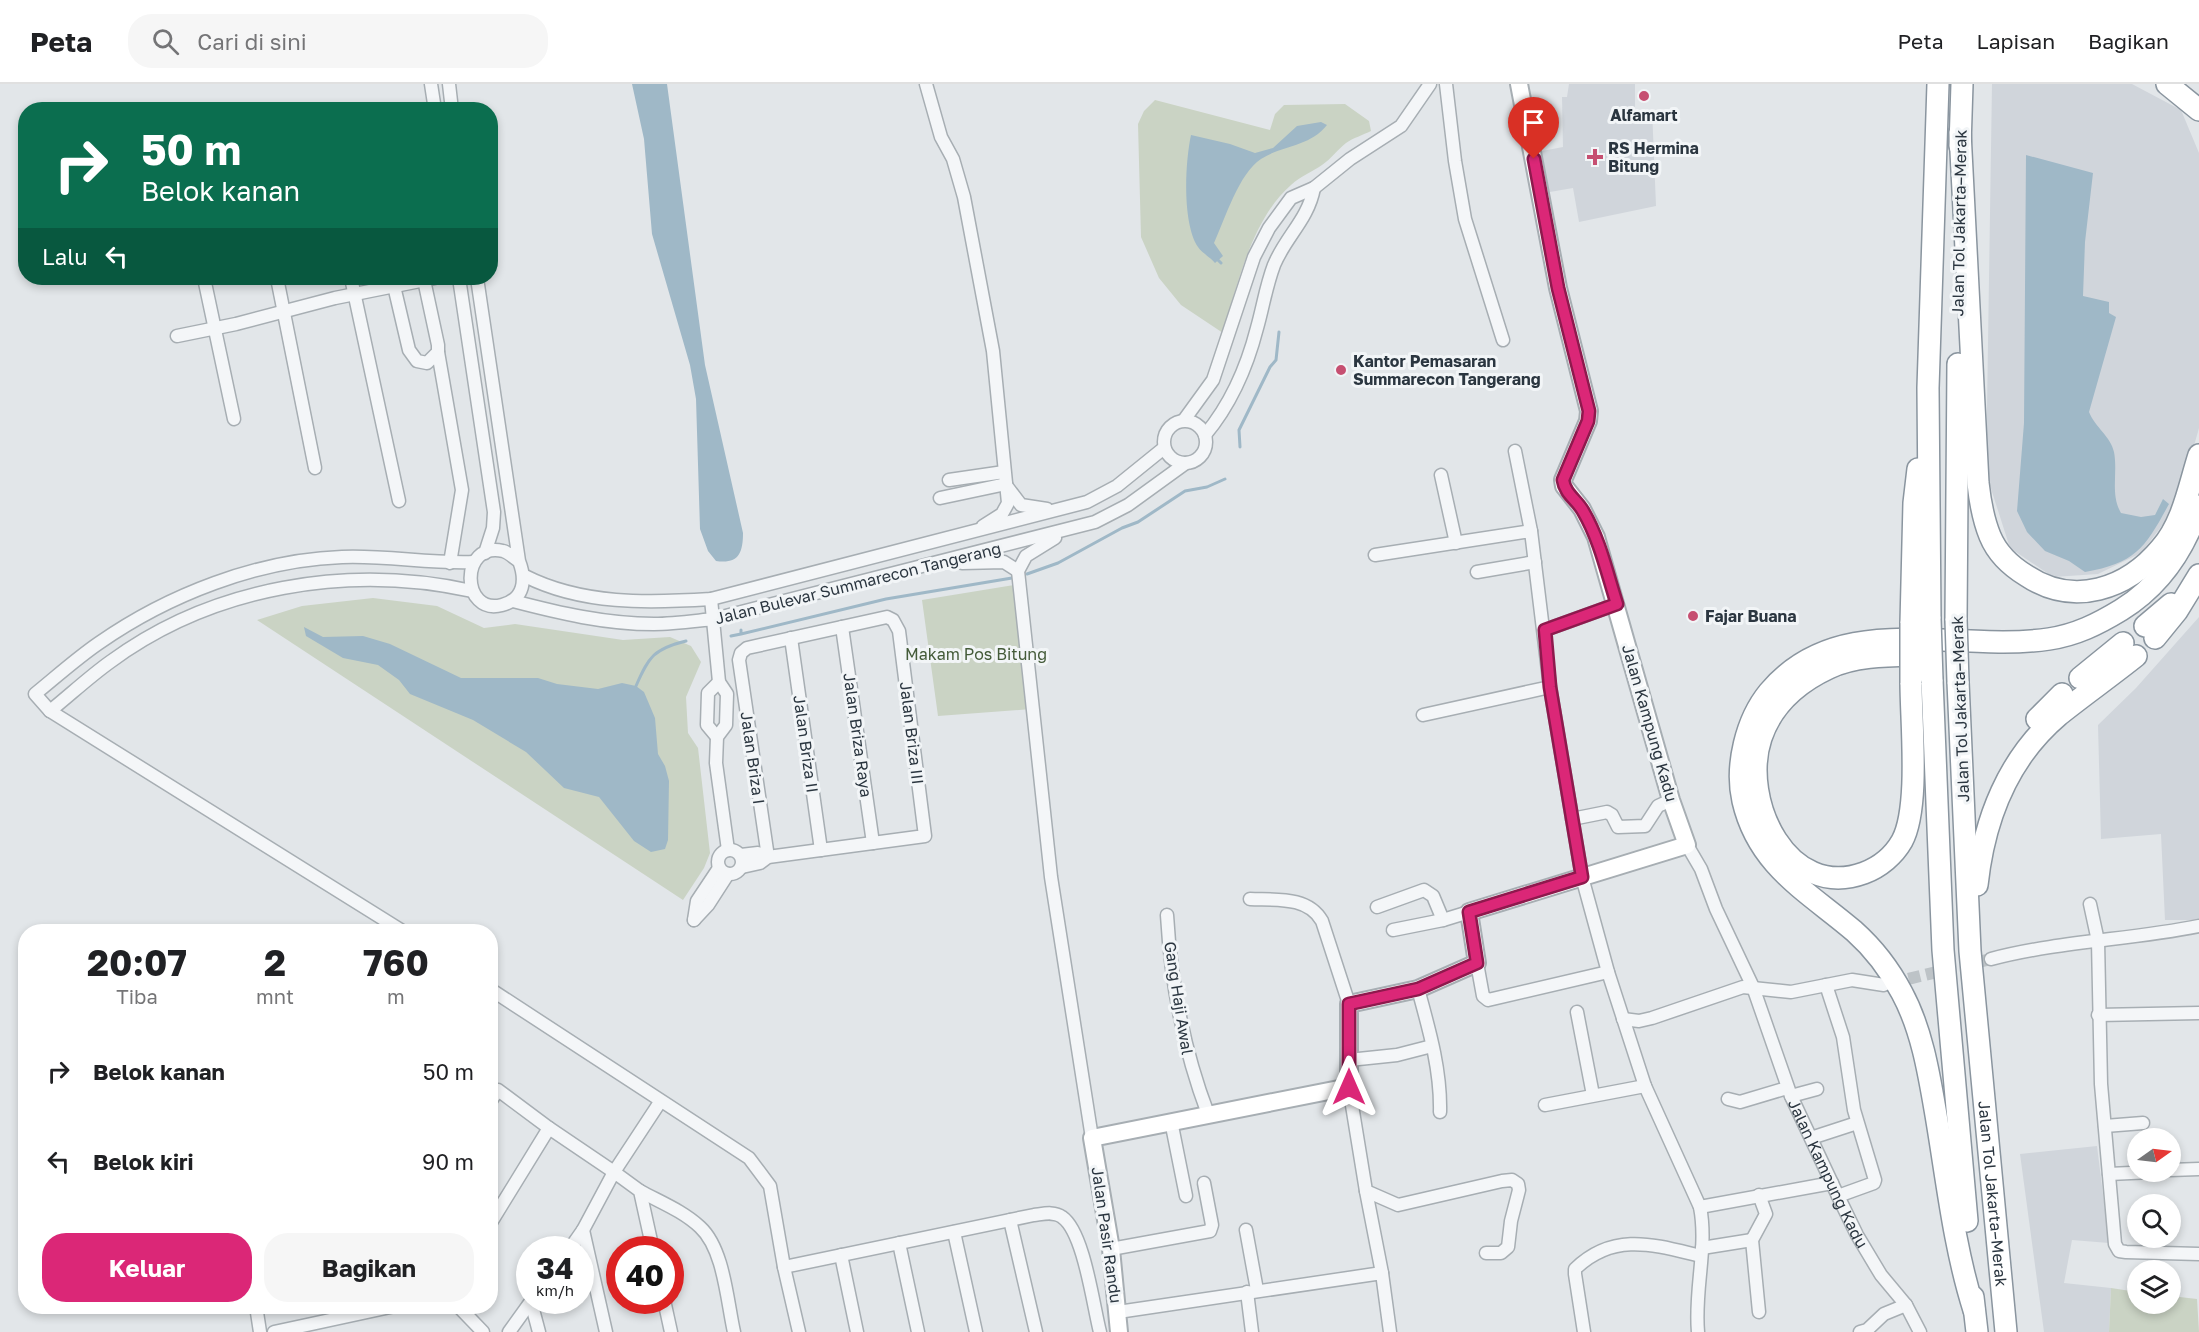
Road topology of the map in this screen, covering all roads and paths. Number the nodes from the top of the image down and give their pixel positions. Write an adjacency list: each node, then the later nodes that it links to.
1 (431, 84): 10 (street)
2 (449, 84): 11 (street)
3 (926, 84): 40 (street)
4 (1430, 84): 14 (street, Jalan Bulevar Summarecon Tangerang)
5 (1446, 84): 27 (street)
6 (1519, 84): 65 (street, Jalan Kampung Kadu)
7 (2167, 84): 12 (highway)
8 (1938, 85): 67 (highway, Jalan Tol Jakarta–Merak)
9 (1962, 85): 13 (highway, Jalan Tol Jakarta–Merak)
10 (434, 102)
11 (451, 102)
12 (2199, 110)
13 (1960, 132): 36 (highway); 99 (highway, Jalan Tol Jakarta–Merak, bridge)
14 (1314, 188): 32 (street, Jalan Bulevar Summarecon Tangerang); 33 (street, Jalan Bulevar Summarecon Tangerang)
15 (206, 285): 25 (street)
16 (279, 285): 24 (street)
17 (352, 285): 23 (street)
18 (399, 285): 22 (street)
19 (431, 285): 28 (street)
20 (460, 285): 30 (street)
21 (478, 285): 29 (street)
22 (394, 286): 23 (street); 28 (street)
23 (354, 294): 24 (street); 43 (street)
24 (285, 311): 25 (street); 38 (street)
25 (215, 328): 26 (street); 31 (street)
26 (177, 336)
27 (1503, 340)
28 (438, 352): 56 (street)
29 (495, 399): 30 (street); 53 (street)
30 (478, 401): 51 (street)
31 (234, 419)
32 (1184, 420): 33 (street); 34 (street, Jalan Bulevar Summarecon Tangerang)
33 (1205, 435): 37 (street, Jalan Bulevar Summarecon Tangerang)
34 (1164, 448): 37 (street); 45 (street, Jalan Bulevar Summarecon Tangerang)
35 (1515, 451): 47 (street)
36 (2199, 455)
37 (1186, 463): 46 (street, Jalan Bulevar Summarecon Tangerang)
38 (315, 468)
39 (1441, 475): 50 (street)
40 (1005, 478): 41 (street); 42 (street); 45 (street); 48 (street)
41 (949, 480)
42 (940, 498)
43 (399, 501)
44 (2199, 506): 49 (highway)
45 (1063, 509): 48 (street, Jalan Bulevar Summarecon Tangerang)
46 (1066, 531): 57 (street, Jalan Bulevar Summarecon Tangerang); 58 (street)
47 (1531, 531): 50 (street); 55 (street)
48 (970, 533): 63 (street, Jalan Bulevar Summarecon Tangerang)
49 (2196, 533): 67 (highway, bridge); 164 (highway)
50 (1456, 543): 52 (street)
51 (485, 553): 53 (street); 54 (street)
52 (1375, 555)
53 (519, 561): 60 (street)
54 (474, 562): 56 (street); 62 (street)
55 (1535, 562): 59 (street); 69 (street)
56 (450, 563): 76 (street)
57 (939, 563): 58 (street); 66 (street, Jalan Bulevar Summarecon Tangerang)
58 (1018, 572): 131 (street)
59 (1477, 572)
60 (525, 576): 63 (street, Jalan Bulevar Summarecon Tangerang); 64 (street)
61 (2198, 577): 70 (highway)
62 (472, 591): 64 (street, Jalan Bulevar Summarecon Tangerang); 76 (street, Jalan Bulevar Summarecon Tangerang)
63 (711, 599): 66 (street)
64 (513, 601): 66 (street, Jalan Bulevar Summarecon Tangerang)
65 (1617, 604): 69 (street); 80 (street, Jalan Kampung Kadu)
66 (714, 620): 73 (street)
67 (1921, 621): 164 (highway, Jalan Tol Jakarta–Merak, bridge)
68 (843, 627): 71 (street); 82 (street, Jalan Briza Raya); 82 (street, Jalan Briza III)
69 (1545, 630): 74 (street)
70 (2150, 632)
71 (791, 638): 85 (street, Jalan Briza II); 86 (street, Jalan Briza I)
72 (2080, 678): 79 (highway)
73 (719, 682): 78 (street); 78 (street)
74 (1550, 687): 77 (street); 81 (street)
75 (2062, 694): 79 (highway)
76 (50, 711): 95 (street)
77 (1423, 715)
78 (717, 737): 84 (street)
79 (2010, 772): 99 (highway)
80 (1671, 800): 81 (street); 83 (street, Jalan Kampung Kadu)
81 (1572, 819): 88 (street)
82 (873, 843): 85 (street)
83 (1687, 845): 88 (street); 105 (street, Jalan Kampung Kadu)
84 (728, 850): 87 (street); 87 (street)
85 (821, 850): 86 (street)
86 (768, 857): 87 (street)
87 (741, 861)
88 (1582, 877): 92 (street); 102 (street)
89 (1250, 899): 108 (street)
90 (2090, 904): 98 (street)
91 (1377, 907): 94 (street)
92 (1469, 912): 94 (street); 101 (street)
93 (1167, 915): 125 (street, Gang Haji Awal)
94 (1443, 920): 97 (street)
95 (391, 924)
96 (2199, 926): 98 (street)
97 (1393, 930)
98 (2098, 941): 100 (street); 111 (street)
99 (1970, 951): 195 (highway, Jalan Tol Jakarta–Merak)
100 (1991, 959)
101 (1477, 963): 102 (street); 106 (street)
102 (1608, 972): 112 (street)
103 (1826, 985): 104 (street); 105 (street); 127 (street)
104 (1884, 985)
105 (1753, 987): 112 (street); 119 (street, Jalan Kampung Kadu)
106 (1418, 989): 108 (street); 113 (street)
107 (498, 994): 122 (street)
108 (1349, 1004): 114 (street)
109 (1577, 1012): 120 (street)
110 (2199, 1013): 111 (street)
111 (2098, 1015): 129 (street)
112 (1623, 1018): 115 (street)
113 (1432, 1046): 114 (street); 124 (street)
114 (1349, 1060): 116 (street)
115 (1645, 1086): 120 (street); 145 (street)
116 (1349, 1087): 125 (street); 141 (street)
117 (1818, 1089): 119 (street)
118 (498, 1090): 130 (street)
119 (1789, 1092): 121 (street); 132 (street, Jalan Kampung Kadu)
120 (1593, 1095): 123 (street)
121 (1728, 1099)
122 (660, 1102): 135 (street); 160 (street)
123 (1545, 1105)
124 (1440, 1112)
125 (1208, 1114): 126 (street)
126 (1171, 1121): 131 (street); 143 (street)
127 (1857, 1123): 132 (street); 144 (street)
128 (2143, 1123): 129 (street)
129 (2105, 1126): 137 (street)
130 (549, 1128): 135 (street); 146 (street)
131 (1092, 1137): 155 (street, Jalan Pasir Randu)
132 (1811, 1138): 139 (street, Jalan Kampung Kadu)
133 (2199, 1169): 134 (street)
134 (2181, 1170)
135 (614, 1172): 140 (street); 148 (street)
136 (2127, 1173): 137 (street)
137 (2109, 1174): 158 (street)
138 (1204, 1183): 155 (street)
139 (1832, 1183): 142 (street); 144 (street, Jalan Kampung Kadu)
140 (640, 1191): 152 (street); 180 (street)
141 (1366, 1191): 157 (street); 161 (street)
142 (1759, 1195): 145 (street); 153 (street)
143 (1186, 1196)
144 (1838, 1196): 163 (street, Jalan Kampung Kadu)
145 (1700, 1207): 156 (street)
146 (498, 1211)
147 (1010, 1220): 150 (street); 185 (street); 186 (street)
148 (584, 1230): 151 (street); 178 (street)
149 (1246, 1230): 162 (street)
150 (954, 1232): 154 (street); 184 (street)
151 (580, 1236)
152 (650, 1236)
153 (1752, 1240): 156 (street); 165 (street)
154 (899, 1243): 159 (street); 183 (street)
155 (1111, 1248): 166 (street, Jalan Pasir Randu)
156 (1702, 1252): 190 (street); 191 (street)
157 (1486, 1253)
158 (2199, 1254)
159 (841, 1255): 160 (street); 182 (street)
160 (784, 1268): 181 (street)
161 (1382, 1273): 162 (street); 189 (street)
162 (1252, 1291): 166 (street); 188 (street)
163 (1906, 1305): 192 (street); 193 (street, Jalan Kampung Kadu)
164 (1974, 1310): 194 (highway, Jalan Tol Jakarta–Merak)
165 (1759, 1311)
166 (1118, 1312): 187 (street, Jalan Pasir Randu)
167 (257, 1314): 173 (street)
168 (358, 1314): 174 (street)
169 (464, 1314): 175 (street)
170 (522, 1314): 176 (street)
171 (534, 1314): 177 (street)
172 (667, 1314): 179 (street)
173 (260, 1332)
174 (274, 1332)
175 (483, 1332)
176 (509, 1332)
177 (539, 1332)
178 (606, 1332)
179 (671, 1332)
180 (734, 1332)
181 (799, 1332)
182 (857, 1332)
183 (918, 1332)
184 (976, 1332)
185 (1035, 1332)
186 (1100, 1332)
187 (1119, 1332)
188 (1252, 1332)
189 (1390, 1332)
190 (1584, 1332)
191 (1698, 1332)
192 (1860, 1332)
193 (1920, 1332)
194 (1977, 1332)
195 (2006, 1332)

